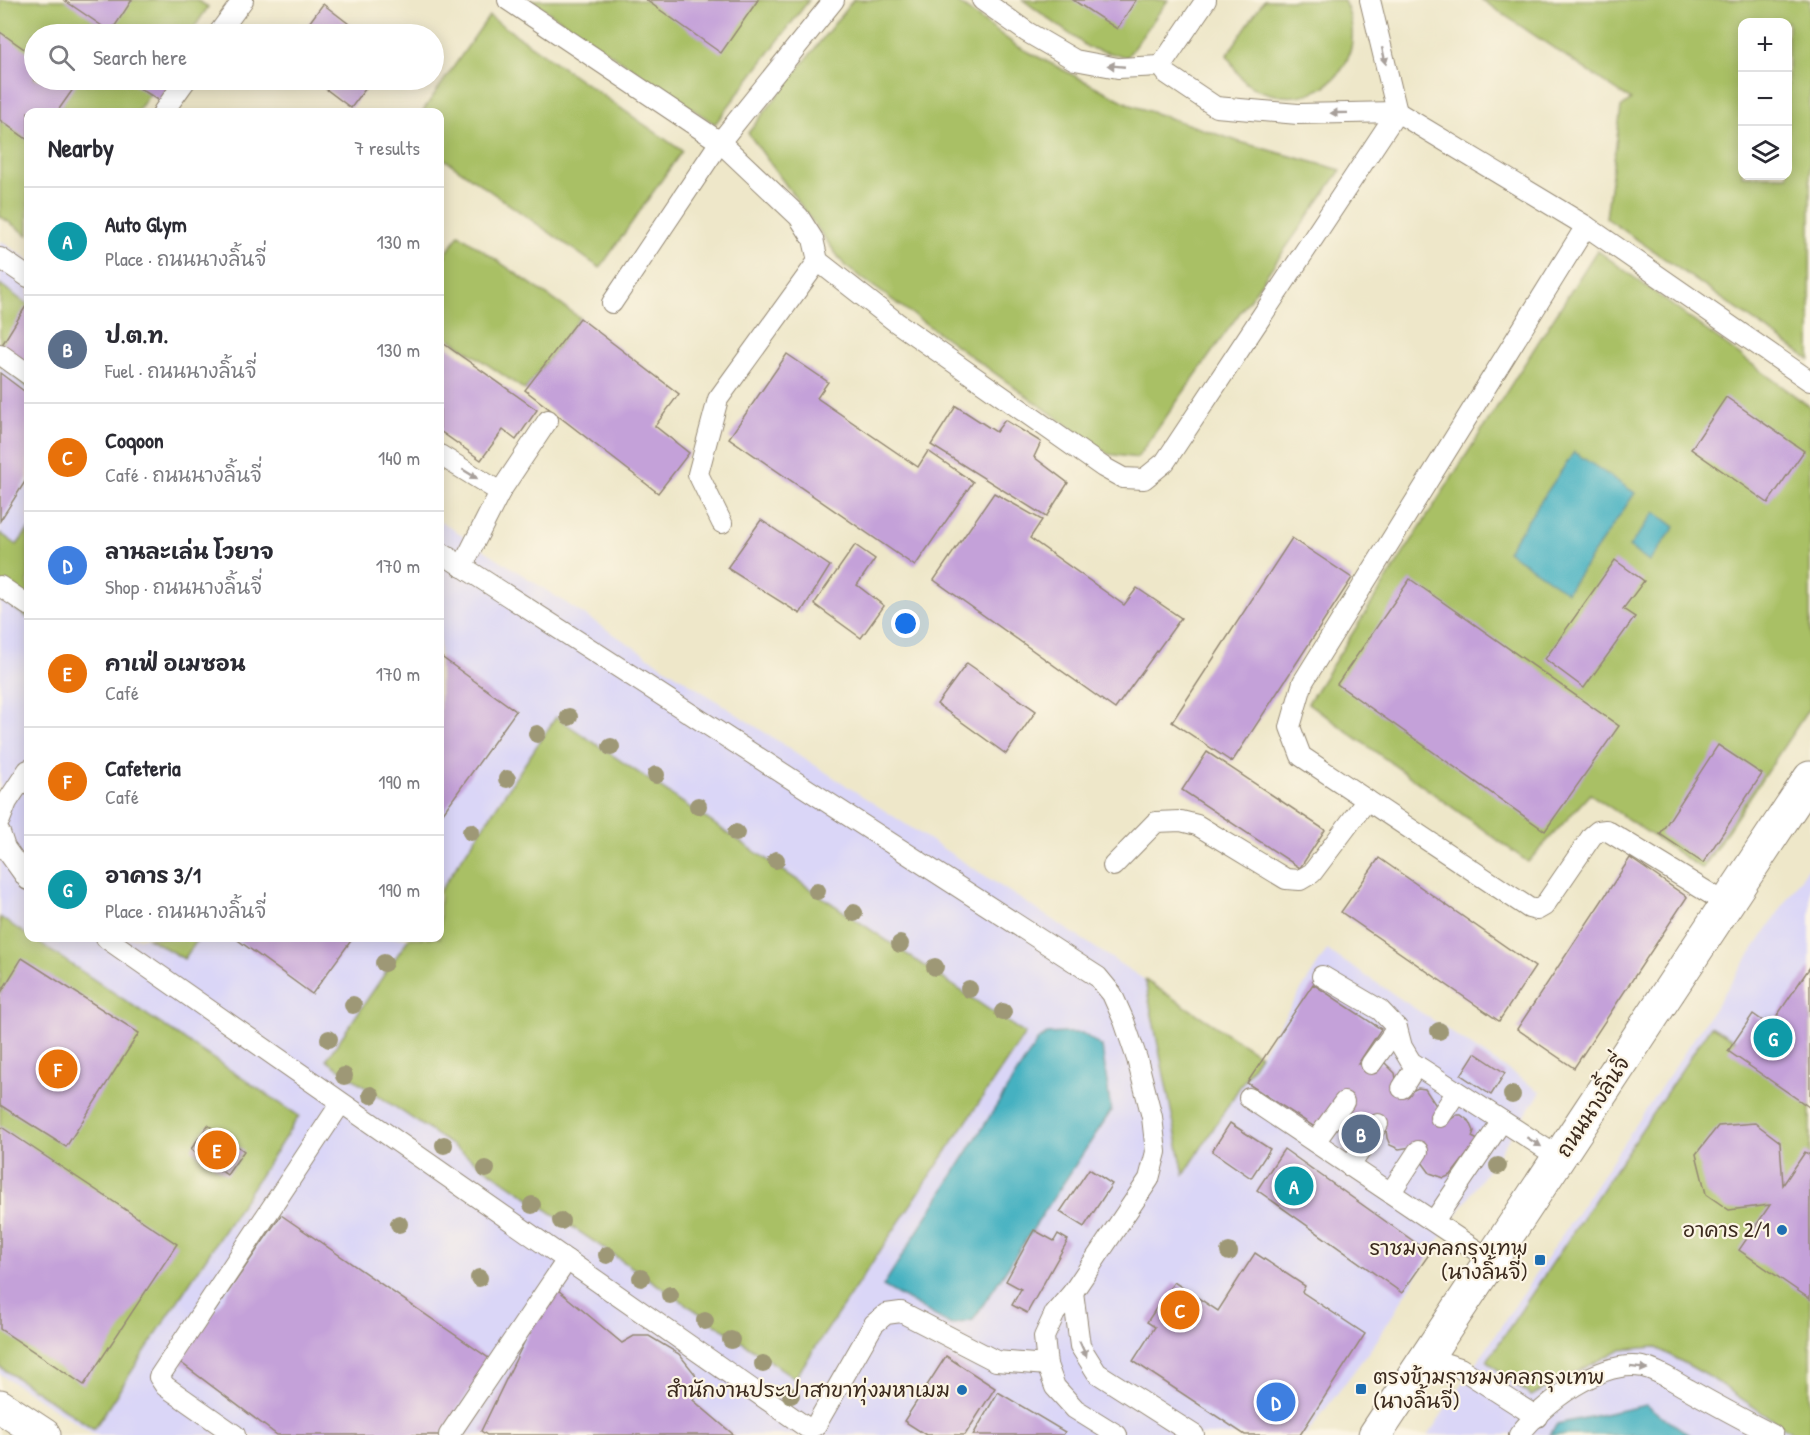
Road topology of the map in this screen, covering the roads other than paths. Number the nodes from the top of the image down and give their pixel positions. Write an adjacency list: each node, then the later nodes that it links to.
1 (243, 0): 7 (lane)
2 (508, 0): 12 (lane)
3 (834, 0): 12 (lane)
4 (982, 0): 8 (lane, one-way to 4)
5 (1206, 0): 8 (lane)
6 (1370, 0): 11 (lane, one-way to 11)
7 (225, 24)
8 (1161, 66): 11 (lane, one-way to 8)
9 (179, 90): 10 (lane)
10 (166, 108)
11 (1397, 112): 13 (lane); 15 (lane)
12 (720, 142): 15 (lane); 17 (lane)
13 (1586, 226): 20 (lane); 31 (lane)
14 (0, 258): 16 (lane)
15 (818, 261): 24 (lane)
16 (24, 274)
17 (612, 303)
18 (0, 354): 19 (lane)
19 (24, 371)
20 (1810, 381)
21 (548, 420): 23 (lane)
22 (444, 457): 23 (lane, one-way to 23)
23 (500, 492): 26 (lane)
24 (722, 523)
25 (444, 555): 26 (lane)
26 (462, 567): 58 (lane)
27 (0, 586): 28 (lane)
28 (24, 602)
29 (24, 776): 32 (lane)
30 (1810, 778): 36 (main road, ถนนนางลิ้นจี่)
31 (1367, 800): 34 (lane); 36 (lane)
32 (0, 820)
33 (0, 833): 35 (lane)
34 (1113, 866)
35 (24, 874)
36 (1727, 904): 52 (main road, ถนนนางลิ้นจี่)
37 (112, 942): 46 (lane)
38 (1322, 976): 39 (lane)
39 (1397, 1028): 40 (lane); 41 (lane)
40 (1371, 1064)
41 (1416, 1066): 42 (lane); 43 (lane)
42 (1402, 1088)
43 (1456, 1093): 47 (lane); 48 (lane)
44 (1249, 1098): 50 (lane)
45 (1344, 1102): 50 (lane)
46 (341, 1103): 56 (lane); 65 (lane)
47 (1440, 1117)
48 (1502, 1121): 52 (lane, one-way to 52); 55 (lane)
49 (1378, 1124): 53 (lane)
50 (1315, 1142): 53 (lane)
51 (1418, 1151): 54 (lane)
52 (1560, 1158): 57 (main road, ถนนนางลิ้นจี่)
53 (1350, 1166): 54 (lane)
54 (1391, 1192): 55 (lane)
55 (1434, 1221): 57 (lane)
56 (567, 1260): 63 (lane); 66 (lane)
57 (1492, 1261): 59 (main road, ถนนนางลิ้นจี่)
58 (1073, 1292): 60 (lane); 68 (lane, one-way to 68)
59 (1428, 1358): 62 (lane); 69 (main road, ถนนนางลิ้นจี่)
60 (1047, 1365): 63 (lane); 67 (lane)
61 (0, 1406): 64 (main road)
62 (1537, 1417): 70 (lane); 71 (lane, one-way to 71)
63 (808, 1431)
64 (44, 1435)
65 (235, 1435)
66 (450, 1435)
67 (1117, 1435)
68 (1194, 1435)
69 (1375, 1435)
70 (1519, 1435)
71 (1773, 1435)

